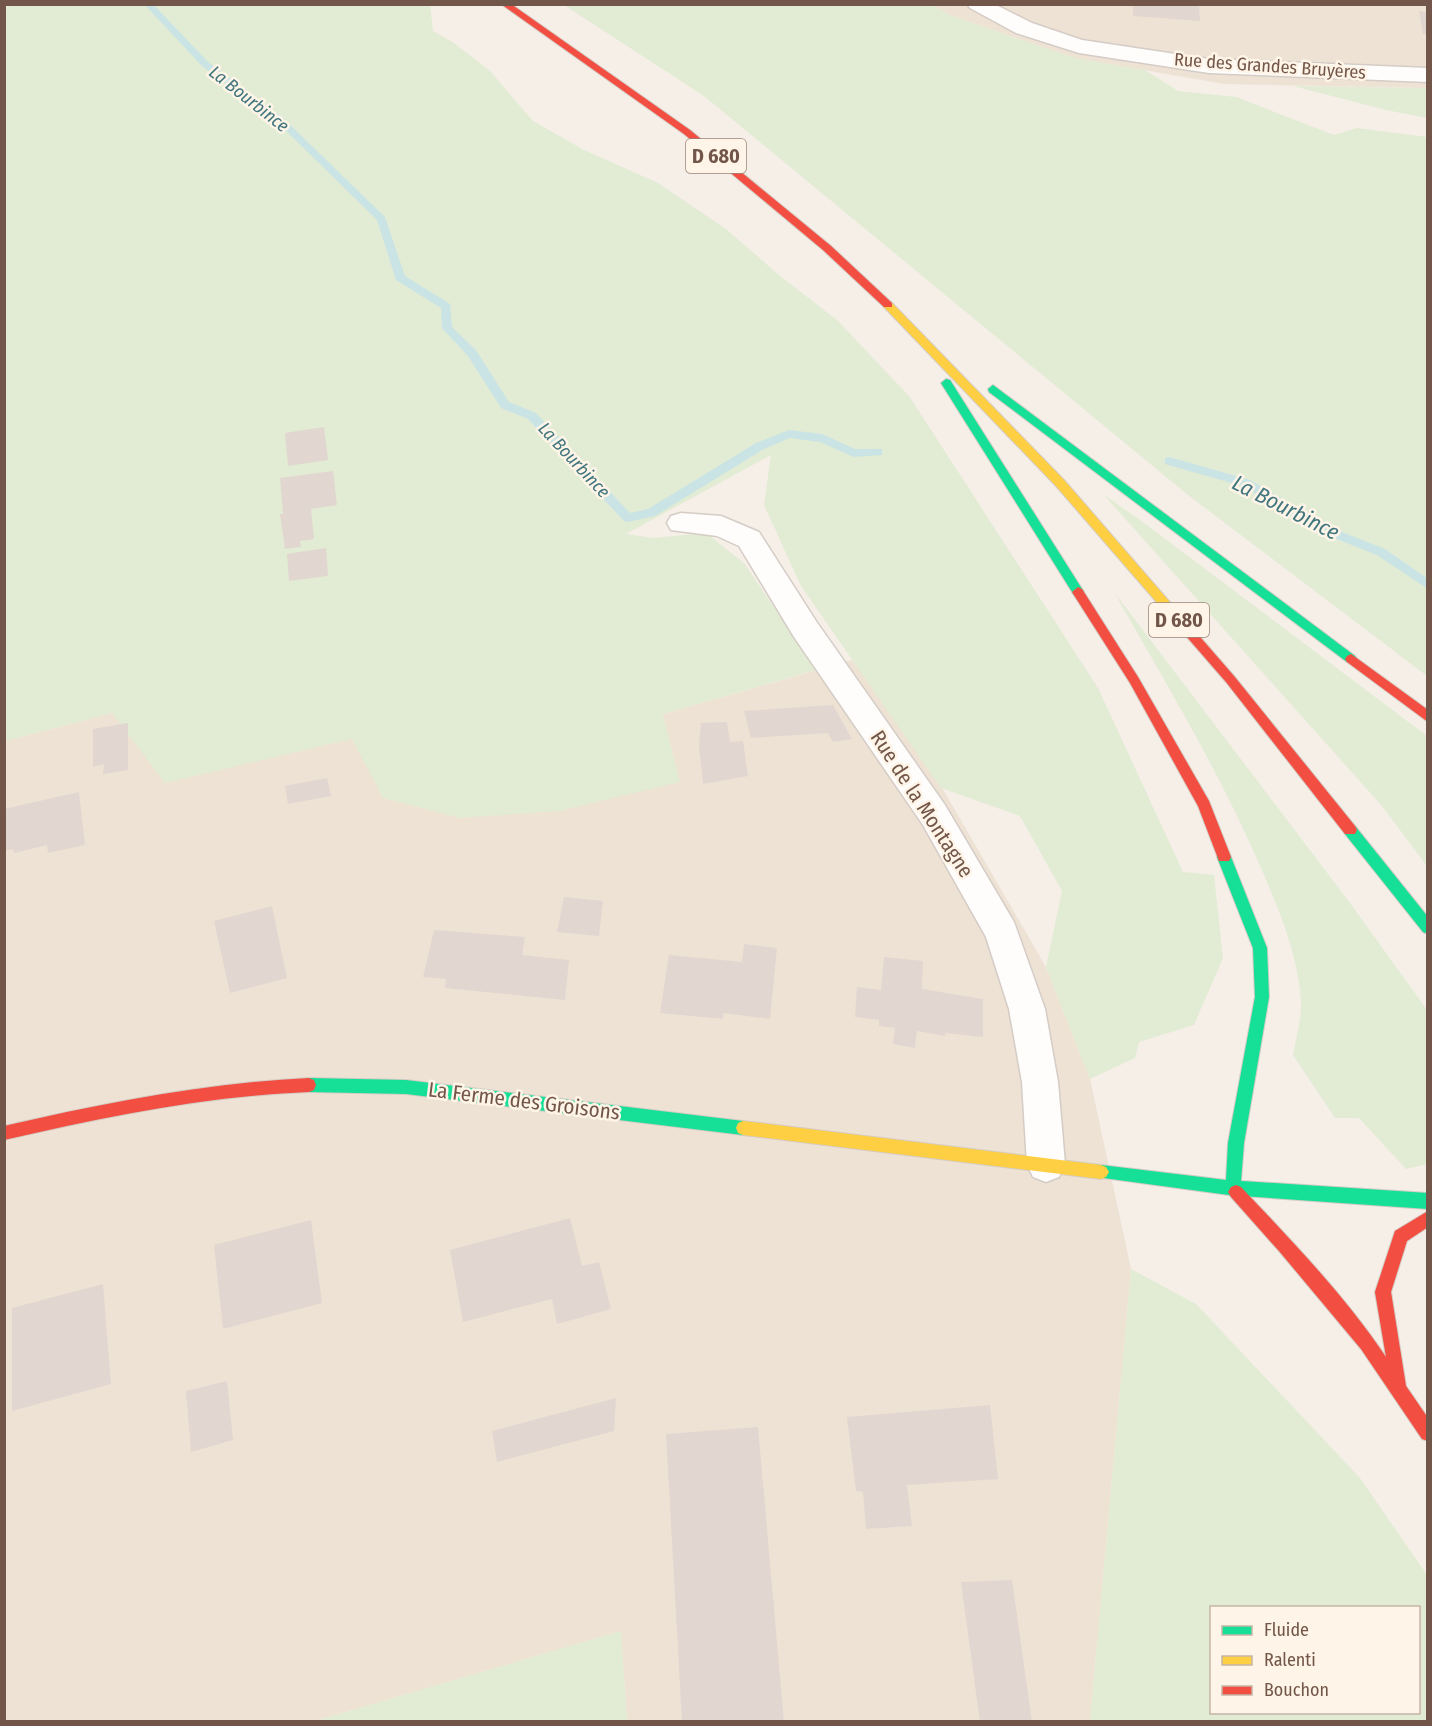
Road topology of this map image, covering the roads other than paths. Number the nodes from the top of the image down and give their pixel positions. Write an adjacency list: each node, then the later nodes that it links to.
1 (505, 4): 4 (main road, D 680)
2 (977, 4): 3 (street, Rue des Grandes Bruyères)
3 (1428, 75)
4 (912, 328): 6 (main road); 7 (main road, D 680); 10 (main road)
5 (681, 523): 9 (street, Rue de la Montagne)
6 (1428, 717)
7 (1428, 928)
8 (4, 1133): 9 (main road, La Ferme des Groisons)
9 (1046, 1164): 10 (main road, La Ferme des Groisons)
10 (1233, 1188): 11 (main road, La Ferme des Groisons); 13 (main road)
11 (1428, 1201)
12 (1428, 1218): 13 (main road)
13 (1400, 1394): 14 (main road)
14 (1428, 1432)

